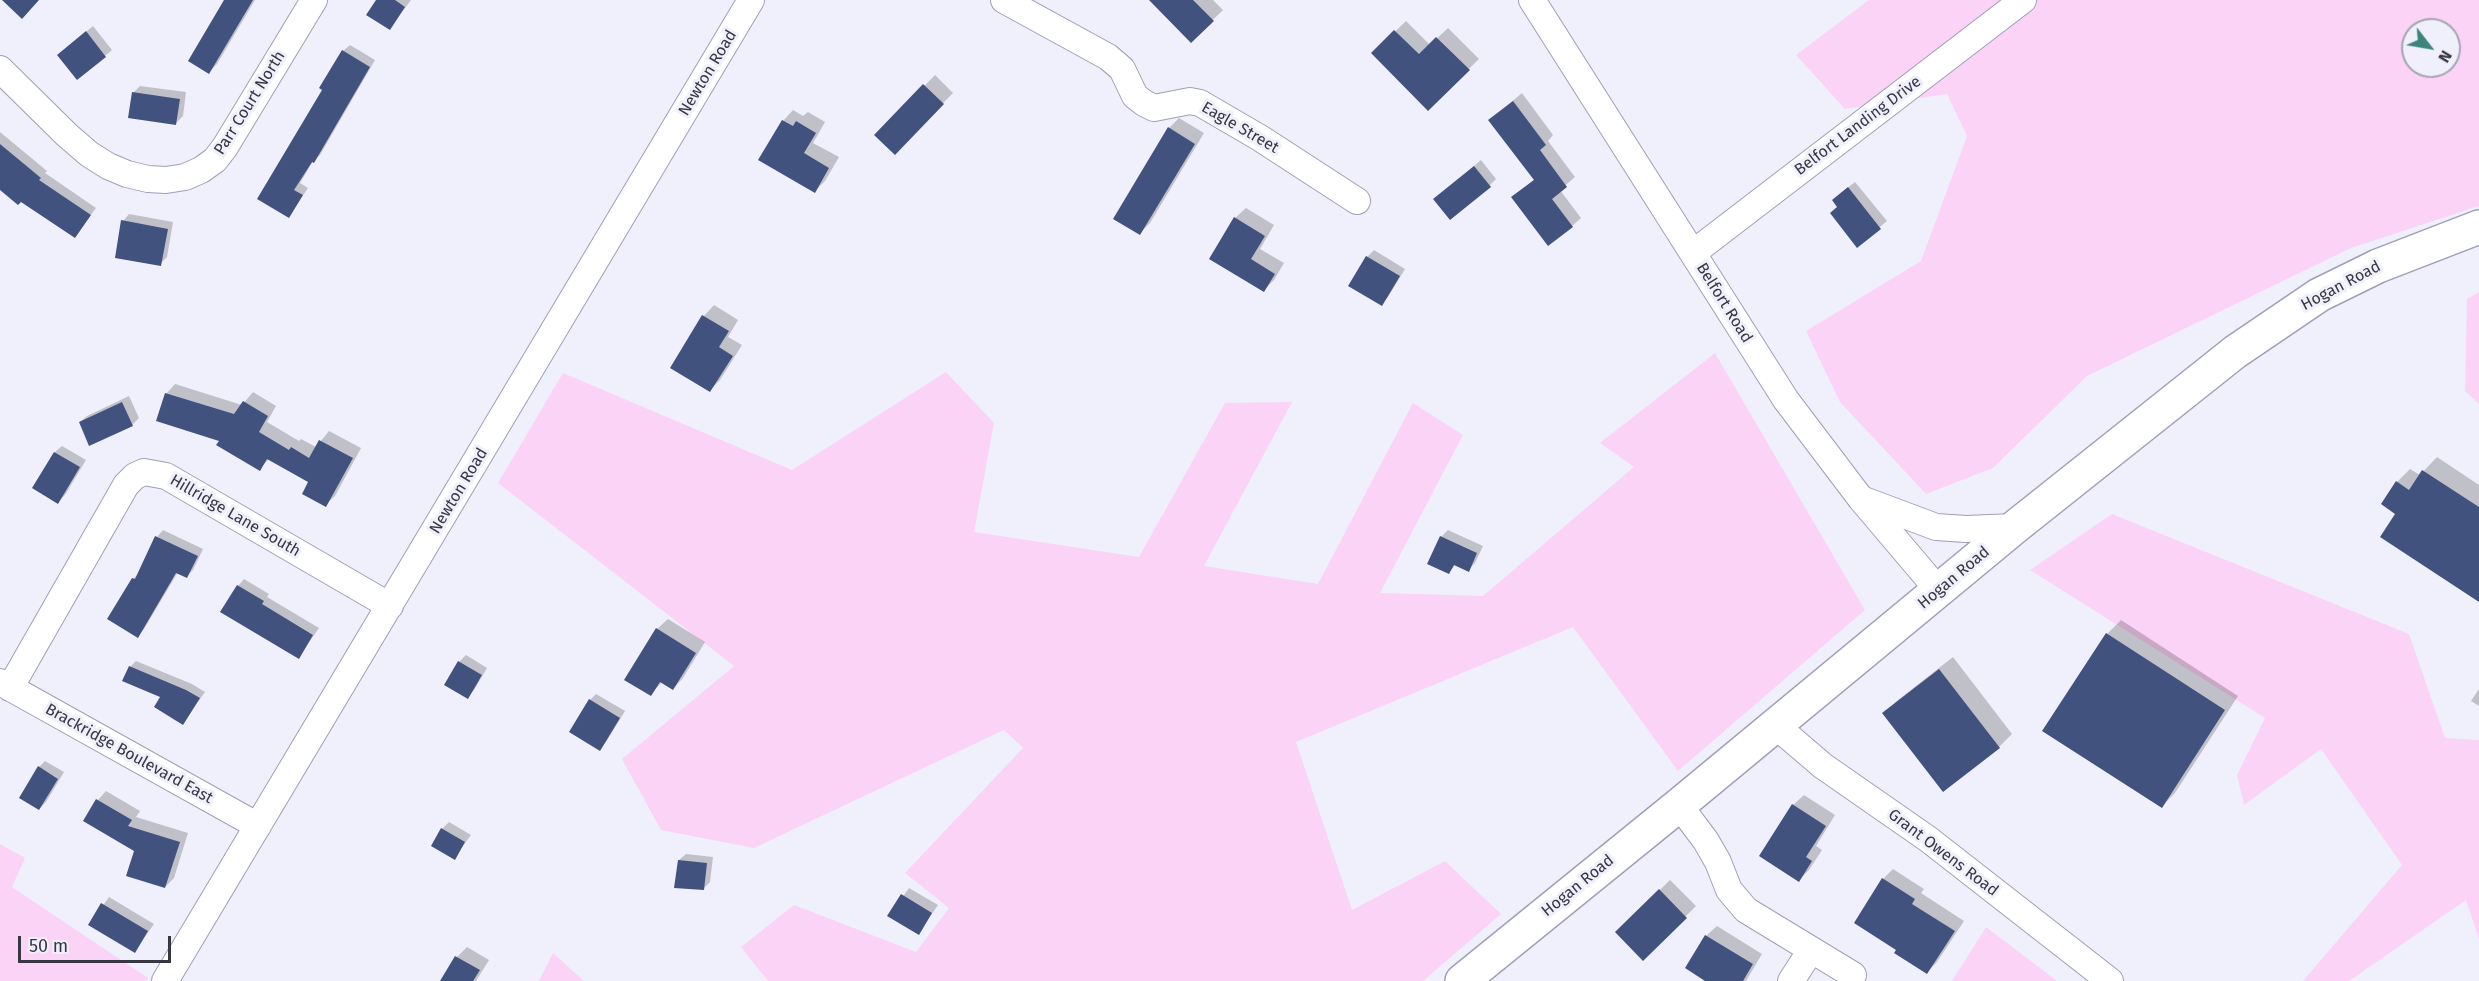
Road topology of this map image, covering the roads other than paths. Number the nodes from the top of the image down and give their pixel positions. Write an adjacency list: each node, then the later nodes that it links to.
1 (314, 0): 6 (street, Parr Court North)
2 (751, 0): 13 (street, Newton Road)
3 (1004, 0): 7 (street, Eagle Street)
4 (1532, 0): 9 (street, Belfort Road)
5 (2023, 0): 9 (street, Belfort Landing Drive)
6 (0, 69)
7 (1358, 201)
8 (2479, 227): 11 (main road, Hogan Road)
9 (1693, 253): 10 (street, Belfort Road)
10 (1861, 499): 11 (street); 12 (street, Belfort Road)
11 (2015, 527): 12 (main road, Hogan Road)
12 (1939, 591): 15 (main road, Hogan Road)
13 (390, 606): 14 (street, Hillridge Lane South); 17 (street, Newton Road)
14 (5, 685): 17 (street, Brackridge Boulevard East)
15 (1775, 725): 16 (main road, Hogan Road); 23 (street, Grant Owens Road)
16 (1678, 805): 18 (street); 21 (main road, Hogan Road)
17 (258, 826): 20 (street, Newton Road)
18 (1811, 950): 19 (street); 22 (street)
19 (1853, 975)
20 (165, 981)
21 (1462, 981)
22 (1791, 981)
23 (2110, 981)

